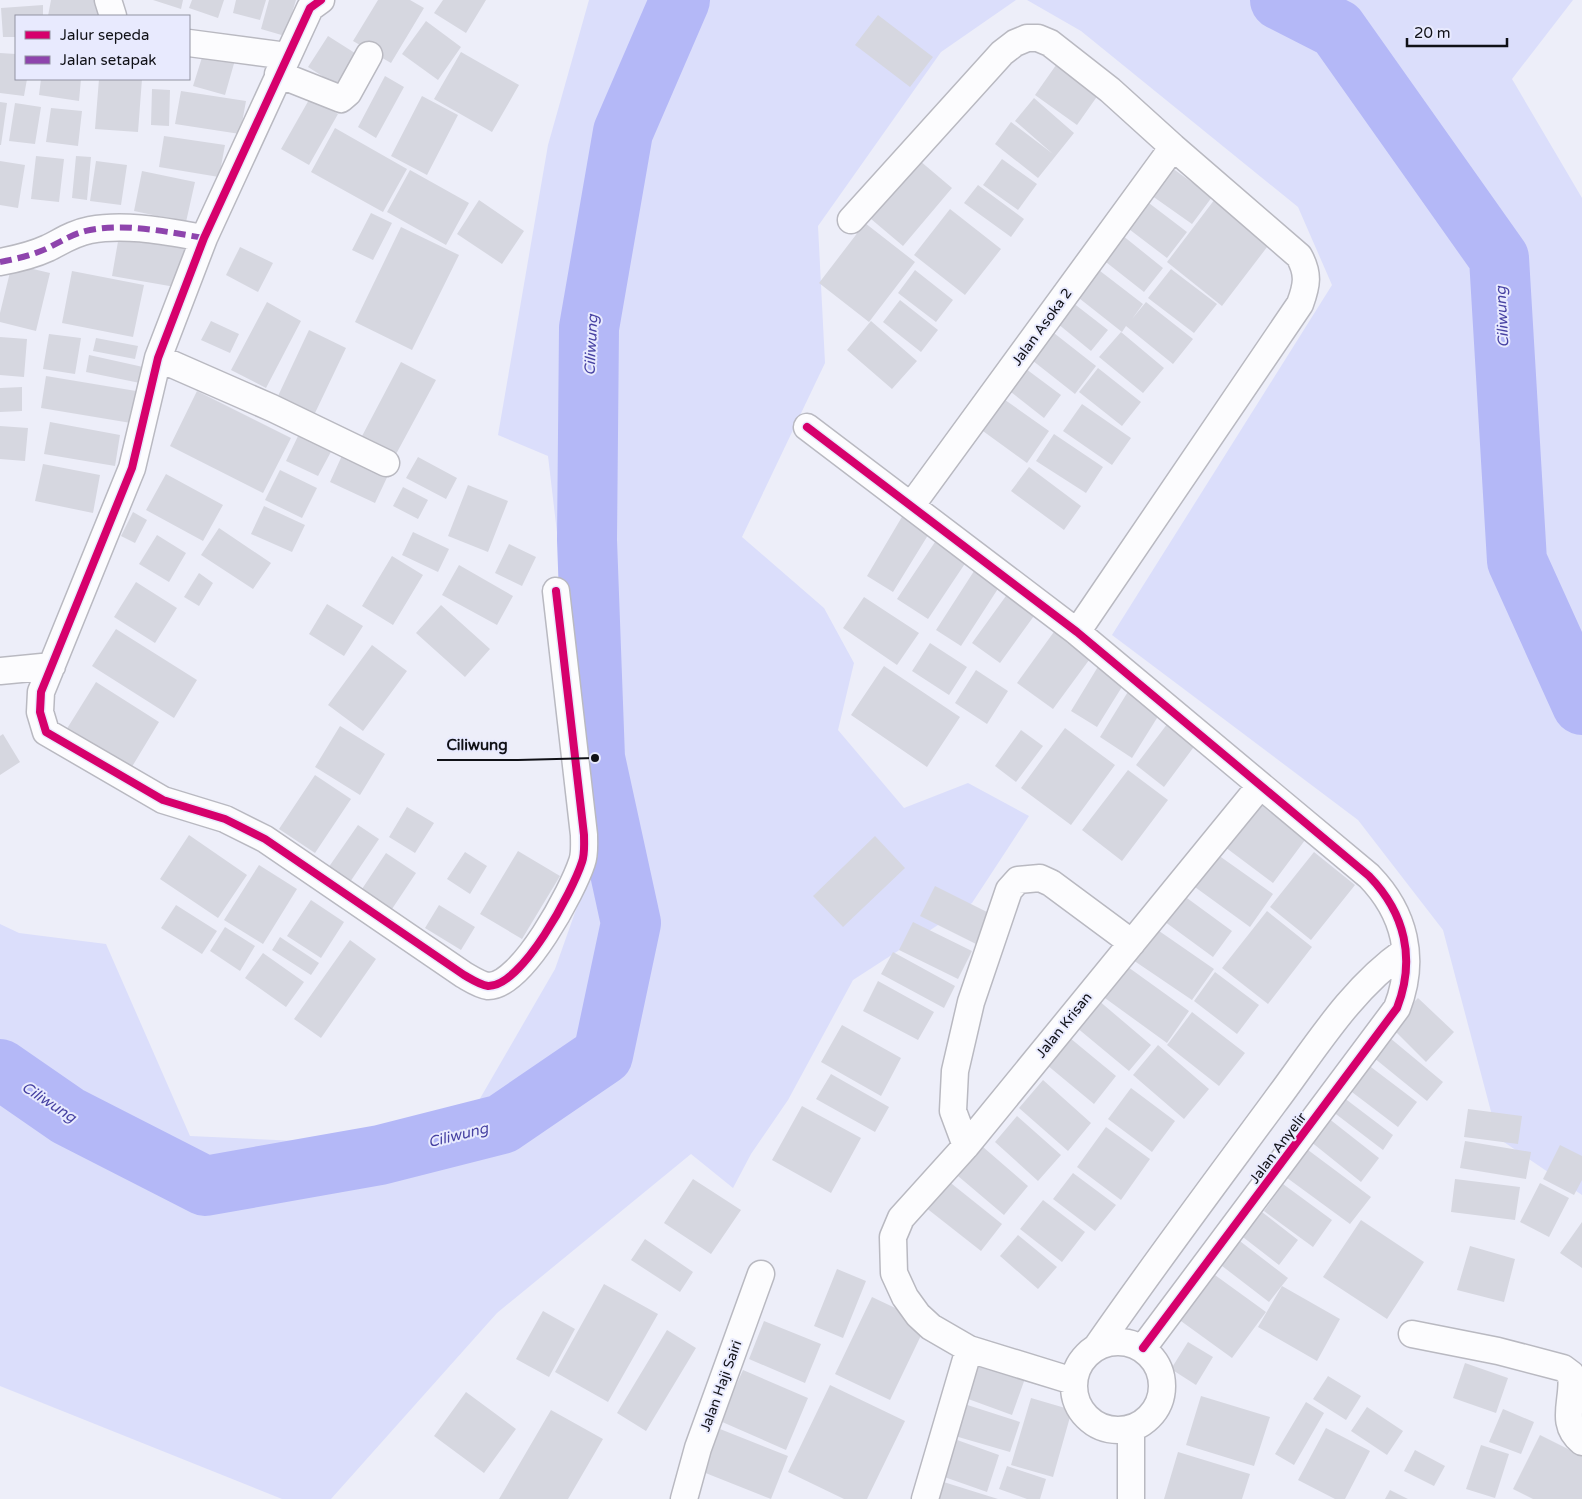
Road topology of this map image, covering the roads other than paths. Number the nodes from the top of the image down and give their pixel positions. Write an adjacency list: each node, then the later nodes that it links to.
1 (108, 0): 3 (street)
2 (312, 3): 6 (street)
3 (113, 15)
4 (190, 43): 6 (street)
5 (368, 55): 6 (street)
6 (282, 65): 9 (street)
7 (1173, 148): 8 (street); 14 (street, Jalan Asoka 2); 16 (street)
8 (851, 220)
9 (204, 238): 10 (street); 11 (street)
10 (0, 262)
11 (158, 358): 13 (street); 17 (street)
12 (807, 427): 14 (street, Jalan Anyelir)
13 (386, 463)
14 (911, 506): 16 (street, Jalan Anyelir)
15 (556, 591): 17 (street)
16 (1076, 632): 19 (street, Jalan Anyelir)
17 (52, 666): 18 (street)
18 (0, 671)
19 (1260, 786): 20 (street, Jalan Krisan); 21 (street, Jalan Anyelir)
20 (1132, 943): 22 (street, Jalan Krisan); 22 (street)
21 (1405, 951): 25 (street); 26 (street, Jalan Anyelir)
22 (966, 1146): 27 (street, Jalan Krisan)
23 (761, 1274): 31 (street, Jalan Haji Sairi)
24 (1412, 1334): 30 (street)
25 (1098, 1345): 26 (street); 28 (street)
26 (1143, 1348): 29 (street)
27 (969, 1349): 28 (street); 32 (street)
28 (1073, 1381): 29 (street)
29 (1132, 1428): 33 (street)
30 (1582, 1442)
31 (684, 1499)
32 (925, 1499)
33 (1131, 1499)

